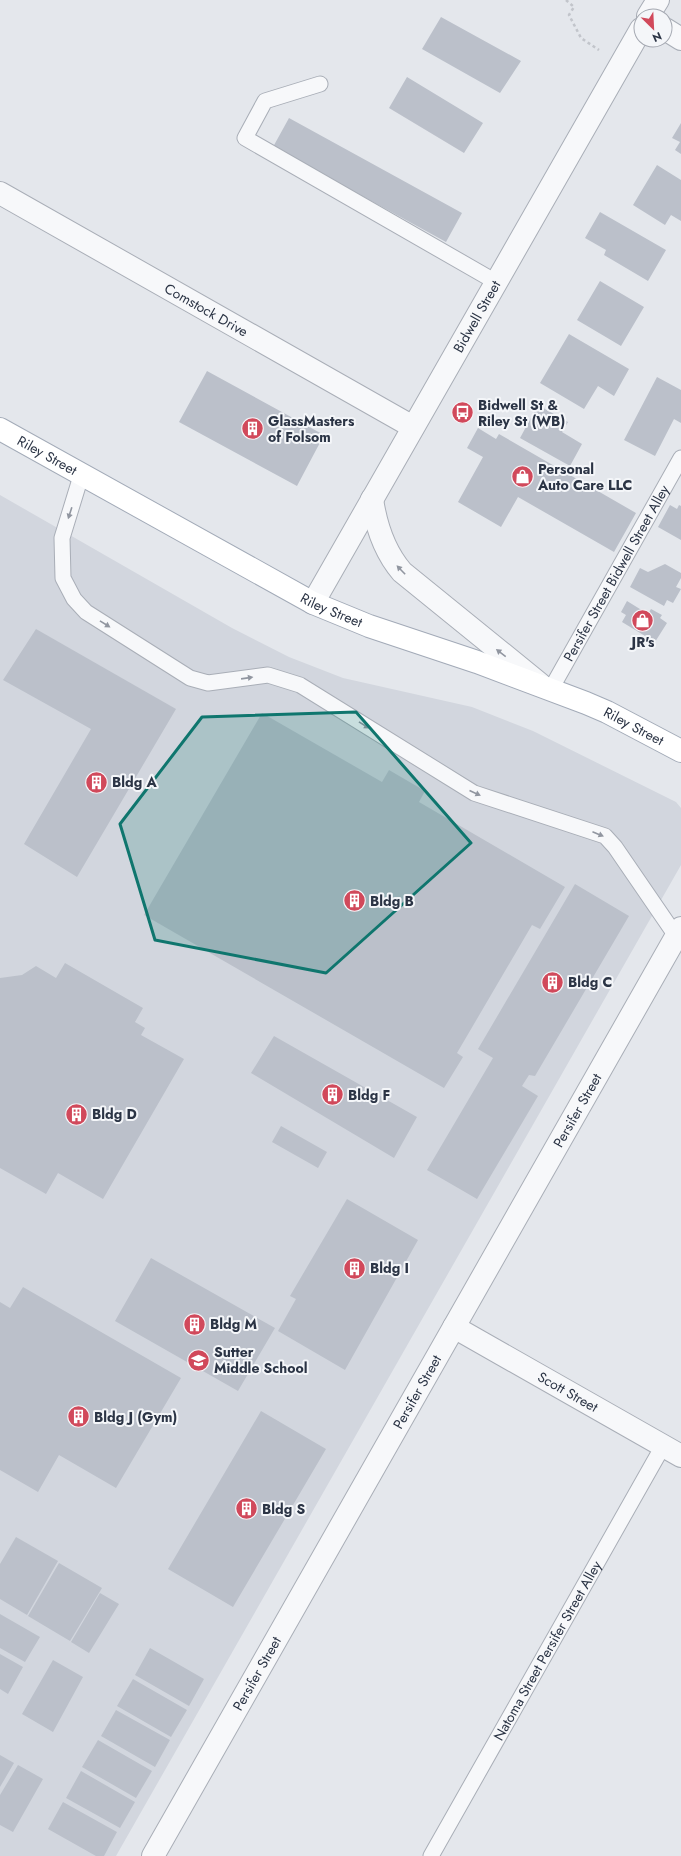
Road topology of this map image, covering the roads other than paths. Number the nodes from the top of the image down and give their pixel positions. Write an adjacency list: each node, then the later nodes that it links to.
1 (633, 43): 4 (street, Bidwell Street)
2 (320, 84): 4 (lane)
3 (0, 193): 5 (street, Comstock Drive)
4 (496, 282): 5 (street, Bidwell Street)
5 (413, 427): 11 (street, Bidwell Street)
6 (0, 429): 8 (main road, Riley Street)
7 (0, 434): 8 (main road)
8 (29, 446): 10 (main road, Riley Street)
9 (681, 458): 13 (lane, Persifer Street Bidwell Street Alley)
10 (81, 476): 12 (main road, Riley Street); 15 (lane, one-way to 15)
11 (372, 499): 12 (street, Bidwell Street); 13 (street, one-way to 11)
12 (312, 603): 13 (main road, Riley Street)
13 (547, 688): 14 (main road, Riley Street)
14 (681, 750)
15 (679, 932): 16 (street, Persifer Street)
16 (454, 1327): 17 (street, Scott Street); 18 (street, Persifer Street)
17 (672, 1451): 19 (lane, Natoma Street Persifer Street Alley)
18 (153, 1856)
19 (430, 1856)

